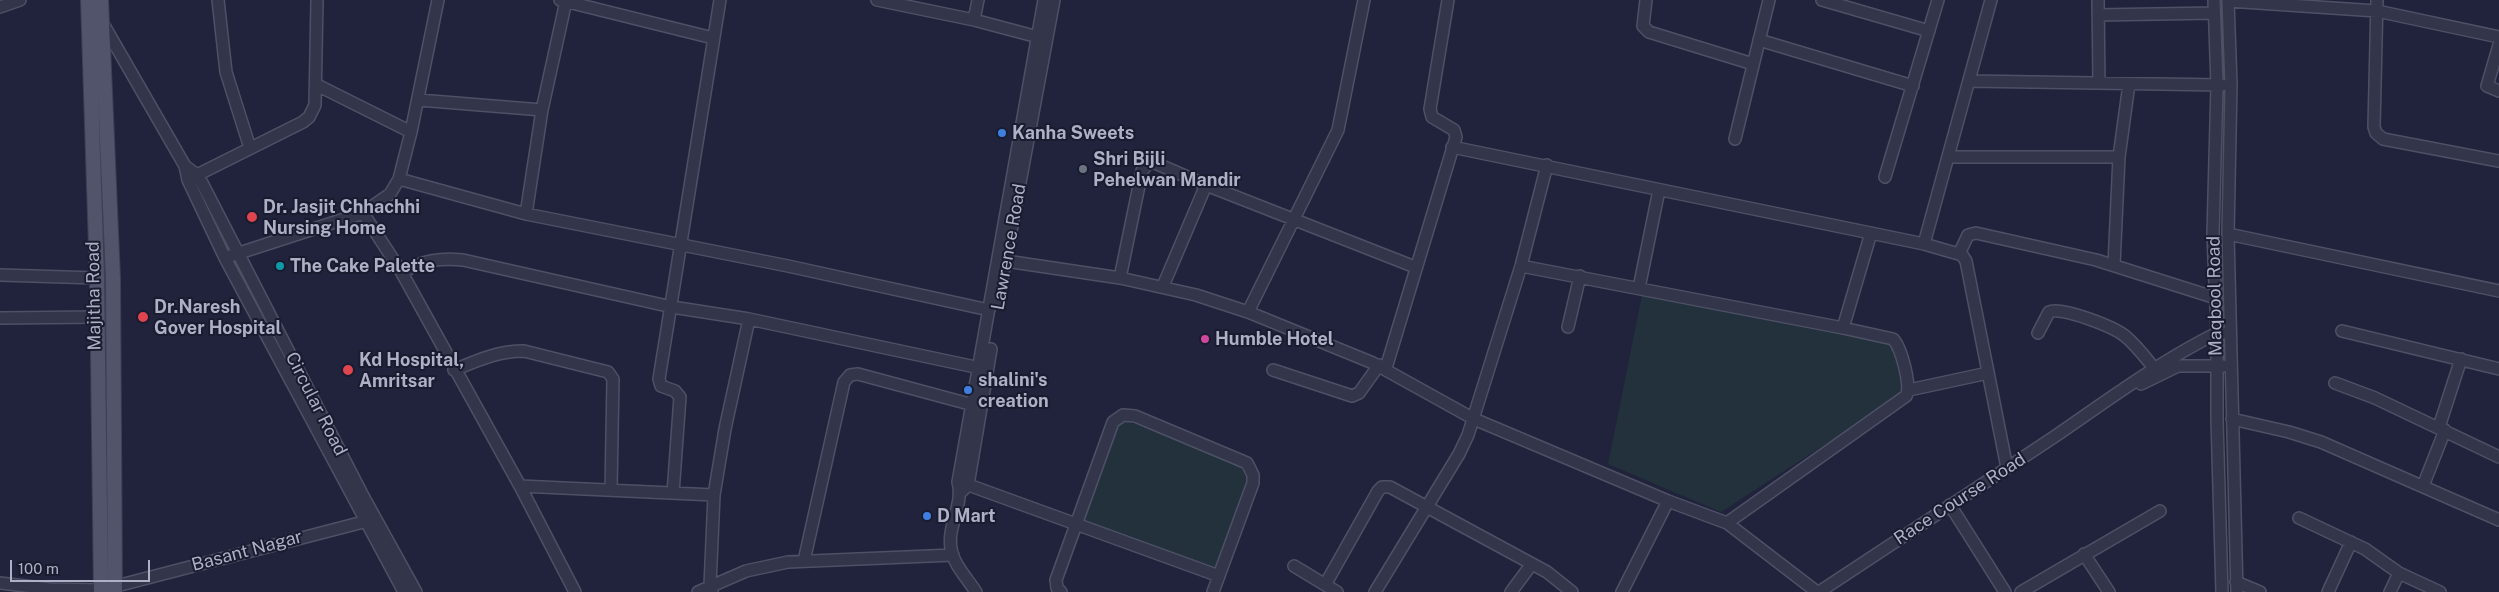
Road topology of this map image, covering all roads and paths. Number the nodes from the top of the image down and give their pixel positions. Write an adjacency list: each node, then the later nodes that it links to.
1 (20, 0): 25 (street)
2 (101, 0): 29 (main road, Majitha Road)
3 (218, 0): 50 (street)
4 (317, 0): 40 (street)
5 (438, 0): 45 (street)
6 (720, 0): 33 (street)
7 (877, 0): 22 (street)
8 (978, 0): 28 (street)
9 (1044, 0): 31 (street, Lawrence Road)
10 (1054, 0): 70 (street, Lawrence Road)
11 (1364, 0): 62 (street)
12 (1448, 0): 49 (street)
13 (1646, 0): 36 (street)
14 (1769, 0): 34 (street)
15 (1822, 0): 30 (street)
16 (1938, 0): 30 (street)
17 (1991, 0): 37 (street)
18 (2098, 0): 27 (street)
19 (2214, 0): 26 (street, Maqbool Road)
20 (563, 1): 33 (street); 46 (street)
21 (2228, 1): 24 (street); 42 (street, Maqbool Road)
22 (918, 4): 28 (street)
23 (88, 5): 29 (street, Circular Road); 77 (main road, Majitha Road)
24 (2377, 6): 32 (street); 53 (street)
25 (0, 7)
26 (2214, 14): 27 (street); 41 (street, Maqbool Road)
27 (2098, 15): 38 (street)
28 (974, 20): 31 (street)
29 (102, 22): 55 (street, Circular Road); 140 (main road, Majitha Road)
30 (1929, 31): 43 (street)
31 (1038, 37): 84 (street, Lawrence Road)
32 (2499, 37)
33 (713, 38): 66 (street)
34 (1759, 40): 36 (street); 43 (street)
35 (2499, 45): 44 (street)
36 (1753, 64): 48 (street)
37 (1969, 81): 38 (street); 51 (street)
38 (2099, 83): 39 (street)
39 (2129, 84): 41 (street); 52 (street)
40 (317, 85): 47 (street); 50 (street)
41 (2216, 85): 42 (street); 82 (street, Maqbool Road)
42 (2231, 85): 64 (street, Maqbool Road)
43 (1913, 86): 56 (street)
44 (2499, 91)
45 (418, 100): 46 (street); 47 (street)
46 (542, 110): 61 (street)
47 (411, 132): 57 (street)
48 (1735, 139)
49 (1452, 147): 54 (street); 73 (street)
50 (250, 148): 55 (street)
51 (1948, 157): 52 (street); 65 (street)
52 (2119, 157): 71 (street)
53 (2499, 161)
54 (1547, 165): 59 (street); 72 (street)
55 (192, 177): 67 (street, Circular Road); 69 (street, Circular Road)
56 (1885, 177)
57 (398, 179): 60 (street); 61 (street)
58 (1206, 185): 62 (street); 78 (street); 79 (street)
59 (1659, 190): 63 (street); 80 (street)
60 (363, 213): 67 (street); 74 (street)
61 (526, 214): 66 (street)
62 (1295, 220): 73 (street); 85 (street)
63 (1871, 233): 65 (street); 90 (street)
64 (2228, 234): 81 (street); 92 (street, Maqbool Road)
65 (1924, 244): 68 (street)
66 (682, 245): 83 (street); 84 (street)
67 (238, 254): 69 (street); 125 (street, Circular Road)
68 (1959, 254): 71 (street); 104 (street)
69 (225, 258): 125 (street, Circular Road)
70 (1006, 261): 78 (street); 116 (street, Lawrence Road)
71 (2114, 265): 82 (street)
72 (1521, 266): 76 (street); 109 (street)
73 (1415, 267): 97 (street)
74 (402, 272): 83 (street); 102 (street)
75 (0, 275): 77 (street)
76 (1580, 276): 80 (street); 89 (street)
77 (97, 278): 86 (main road, Majitha Road)
78 (1120, 278): 79 (street)
79 (1163, 286): 85 (street)
80 (1639, 288): 90 (street)
81 (2499, 291)
82 (2216, 298): 94 (street, Maqbool Road)
83 (672, 307): 88 (street); 118 (street)
84 (989, 310): 99 (street, Lawrence Road)
85 (1248, 312): 97 (street)
86 (98, 317): 87 (street); 142 (main road, Majitha Road)
87 (0, 318)
88 (749, 319): 99 (street); 119 (street)
89 (1568, 327)
90 (1843, 328): 106 (street)
91 (2342, 331): 95 (street)
92 (2230, 332): 94 (street, Race Course Road); 98 (street, Maqbool Road)
93 (2038, 333): 100 (street)
94 (2218, 333): 96 (street, Maqbool Road); 100 (street, Race Course Road)
95 (2461, 359): 101 (street); 111 (street)
96 (2217, 366): 98 (street, Race Course Road); 108 (street, Race Course Road); 159 (street, Maqbool Road)
97 (1382, 367): 103 (street); 109 (street)
98 (2230, 367): 110 (street, Maqbool Road)
99 (980, 368): 107 (street, Lawrence Road)
100 (2154, 368): 108 (street, Race Course Road)
101 (2499, 369)
102 (454, 370): 114 (street); 117 (street)
103 (1273, 370)
104 (1988, 373): 106 (street); 113 (street)
105 (2335, 383): 111 (street)
106 (1909, 390): 127 (street)
107 (973, 405): 116 (street, Lawrence Road); 132 (street)
108 (2100, 406): 113 (street, Race Course Road)
109 (1474, 419): 120 (street); 122 (street)
110 (2232, 419): 115 (street); 139 (street, Maqbool Road)
111 (2442, 429): 112 (street); 115 (street)
112 (2499, 456)
113 (2007, 468): 121 (street, Race Course Road)
114 (520, 486): 117 (street); 145 (street)
115 (2423, 486): 126 (street)
116 (962, 487): 128 (street); 130 (street, Lawrence Road)
117 (611, 490): 118 (street)
118 (674, 493): 119 (street)
119 (714, 496): 141 (street)
120 (1668, 501): 127 (street); 154 (street)
121 (1950, 505): 155 (street, Race Course Road); 156 (street)
122 (1427, 508): 133 (street); 137 (street); 151 (street)
123 (2160, 511): 131 (street)
124 (2298, 518): 129 (street)
125 (371, 520): 140 (street, Basant Nagar); 143 (street, Circular Road); 144 (street, Circular Road)
126 (2499, 520)
127 (1727, 523): 155 (street)
128 (1078, 525): 136 (street); 136 (street); 148 (street)
129 (2351, 542): 135 (street); 161 (street)
130 (952, 554): 132 (street); 147 (street)
131 (2084, 554): 157 (street); 158 (street)
132 (804, 561): 141 (street)
133 (1531, 565): 152 (street); 153 (street)
134 (1294, 566): 137 (street)
135 (2399, 573): 162 (street); 163 (street)
136 (1219, 576): 149 (street)
137 (1325, 585): 150 (street)
138 (7, 587): 142 (street, Basant Nagar)
139 (2236, 587): 160 (street)
140 (115, 589): 142 (street, Basant Nagar)
141 (711, 589): 146 (street)
142 (101, 591)
143 (404, 592)
144 (416, 592)
145 (575, 592)
146 (698, 592)
147 (976, 592)
148 (1061, 592)
149 (1213, 592)
150 (1337, 592)
151 (1375, 592)
152 (1511, 592)
153 (1572, 592)
154 (1622, 592)
155 (1818, 592)
156 (2005, 592)
157 (2021, 592)
158 (2109, 592)
159 (2222, 592)
160 (2260, 592)
161 (2328, 592)
162 (2390, 592)
163 (2440, 592)

